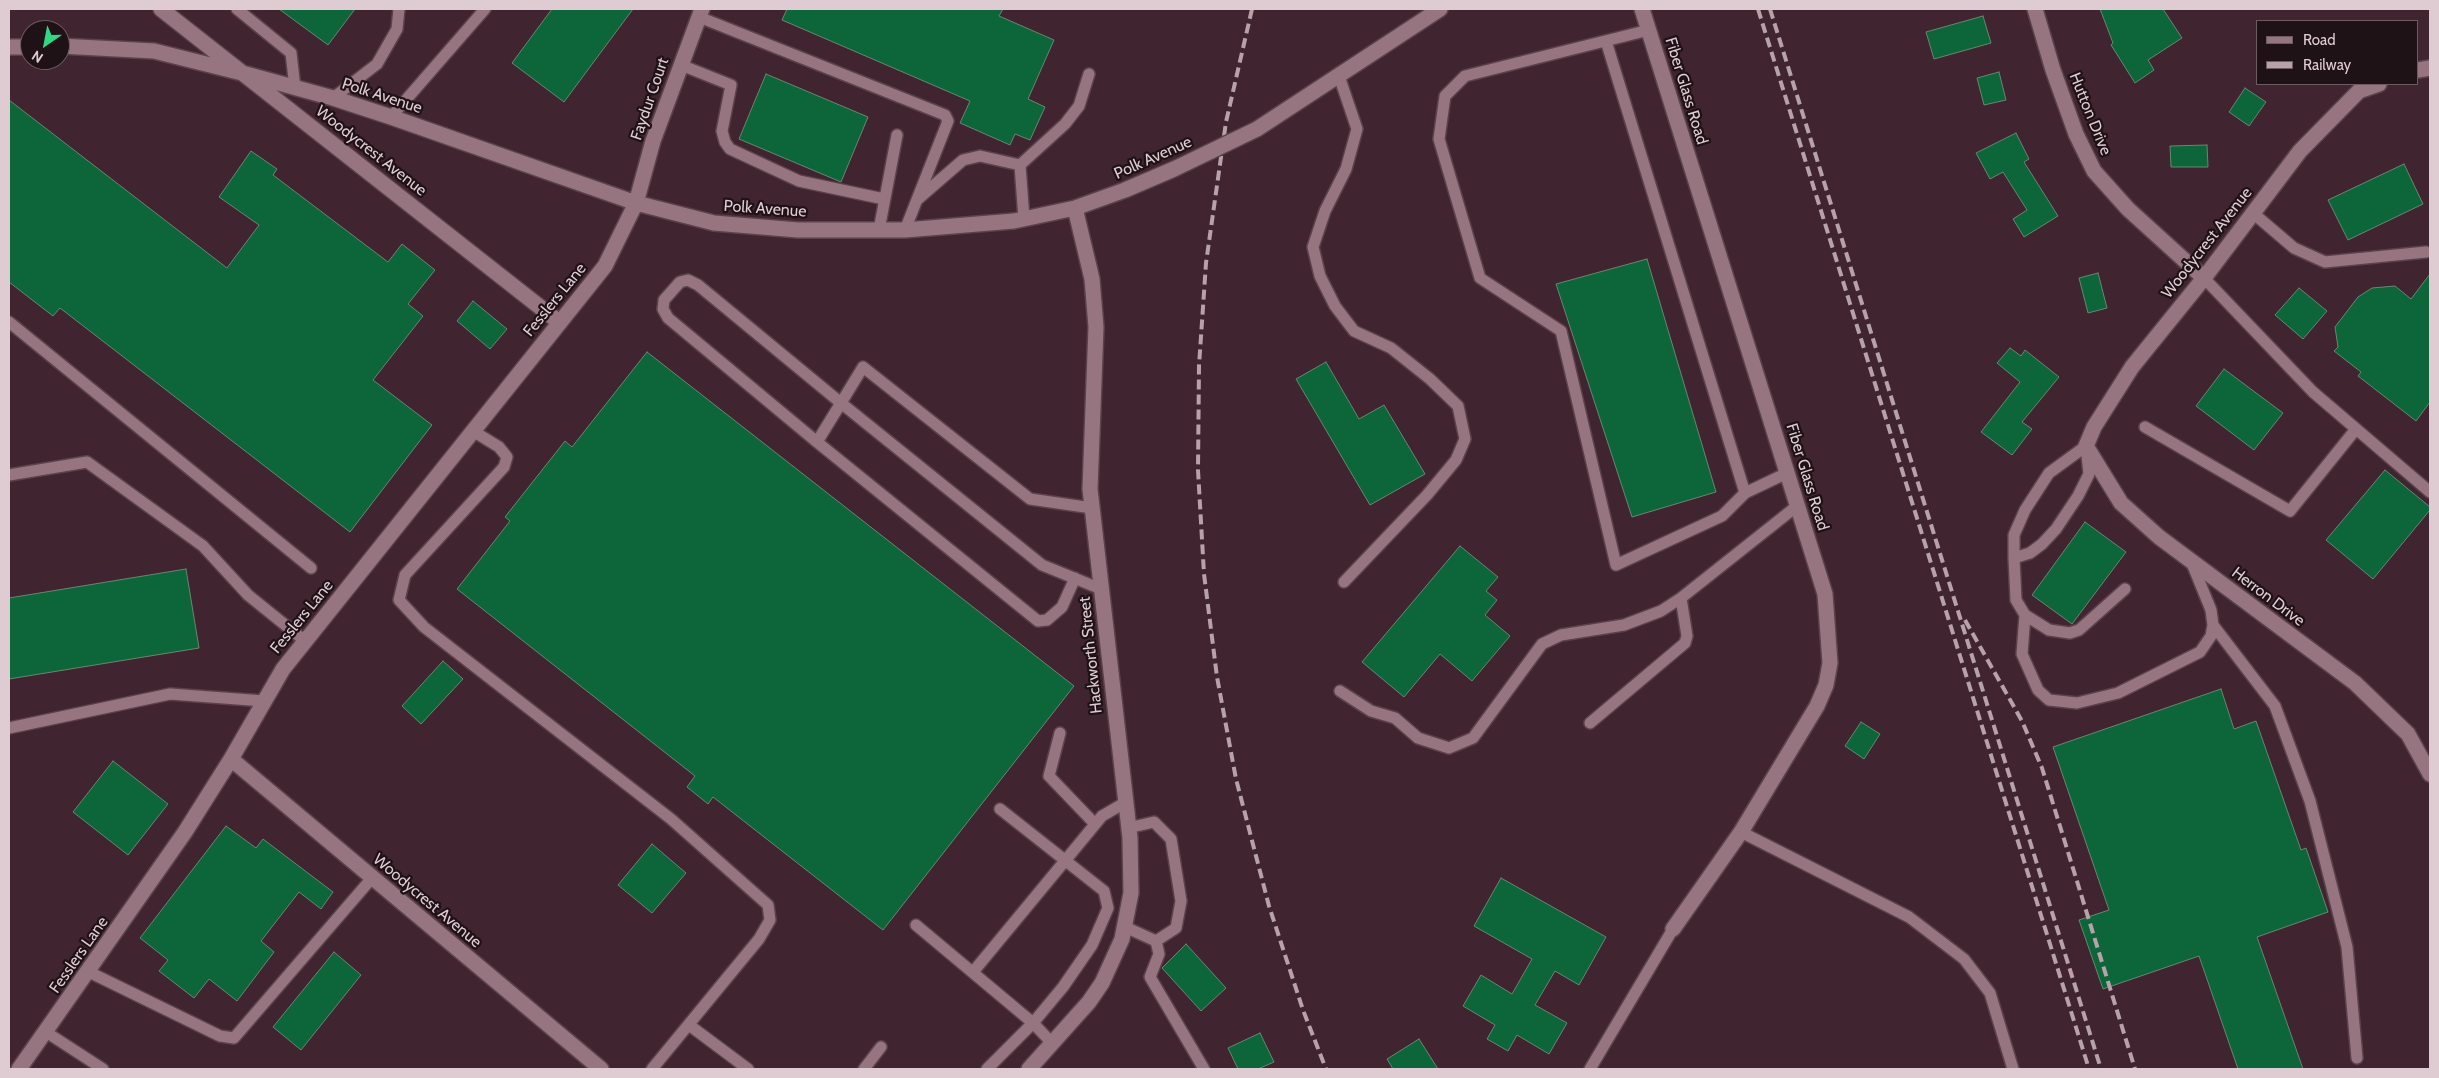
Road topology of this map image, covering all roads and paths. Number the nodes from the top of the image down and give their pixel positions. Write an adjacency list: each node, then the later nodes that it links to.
1 (160, 9): 13 (street, Woodycrest Avenue)
2 (237, 9): 17 (lane)
3 (399, 9): 18 (lane)
4 (485, 9): 19 (lane)
5 (1440, 9): 15 (street, Polk Avenue)
6 (1642, 9): 9 (street, Fiber Glass Road)
7 (2035, 9): 31 (street, Hutton Drive)
8 (701, 13): 12 (street, Faydur Court); 23 (lane)
9 (1649, 30): 10 (lane); 40 (street, Fiber Glass Road)
10 (1606, 41): 43 (lane); 43 (lane)
11 (70, 47): 13 (street, Polk Avenue)
12 (681, 65): 22 (lane); 24 (street, Faydur Court)
13 (246, 74): 17 (street, Polk Avenue); 33 (street, Woodycrest Avenue)
14 (1089, 74): 21 (lane)
15 (1339, 76): 25 (street, Polk Avenue, bridge); 50 (lane)
16 (2376, 85): 26 (street, Woodycrest Avenue)
17 (295, 88): 18 (street, Polk Avenue)
18 (333, 98): 19 (street, Polk Avenue)
19 (391, 117): 24 (street, Polk Avenue)
20 (897, 135): 22 (lane)
21 (1020, 165): 23 (lane); 27 (lane)
22 (884, 199): 28 (lane)
23 (916, 201): 29 (lane)
24 (636, 203): 28 (street, Polk Avenue); 33 (street, Fesslers Lane)
25 (1074, 208): 27 (street, Polk Avenue); 45 (street, Hackworth Street)
26 (2253, 214): 30 (lane); 31 (street, Woodycrest Avenue)
27 (1024, 219): 29 (street, Polk Avenue)
28 (879, 230): 29 (street, Polk Avenue)
29 (905, 230)
30 (2426, 252)
31 (2204, 278): 36 (lane); 39 (street, Woodycrest Avenue)
32 (9, 322): 48 (lane)
33 (559, 322): 37 (street, Fesslers Lane)
34 (841, 403): 38 (lane); 38 (lane); 45 (lane); 49 (lane)
35 (2145, 427): 36 (lane)
36 (2356, 429): 42 (lane)
37 (473, 431): 56 (street, Fesslers Lane); 78 (lane)
38 (817, 442): 49 (lane)
39 (2086, 446): 46 (lane); 46 (lane); 47 (street, Herron Drive)
40 (1787, 474): 43 (lane); 44 (street, Fiber Glass Road)
41 (9, 475): 56 (lane)
42 (2430, 492)
43 (1745, 493)
44 (1797, 506): 53 (lane); 68 (street, Fiber Glass Road)
45 (1092, 508): 52 (street, Hackworth Street)
46 (2014, 558): 54 (lane)
47 (2191, 560): 55 (lane); 63 (street, Herron Drive)
48 (311, 568)
49 (1075, 578): 52 (lane)
50 (1344, 582)
51 (2125, 589): 54 (lane)
52 (1101, 590): 64 (street, Hackworth Street)
53 (1681, 598): 57 (lane); 59 (lane)
54 (2025, 615): 55 (lane)
55 (2213, 625): 82 (lane)
56 (305, 641): 58 (street, Fesslers Lane)
57 (1340, 691)
58 (264, 701): 60 (lane); 62 (street, Fesslers Lane)
59 (1590, 723)
60 (9, 728)
61 (1060, 733): 66 (lane)
62 (231, 759): 70 (street, Woodycrest Avenue); 75 (street, Fesslers Lane)
63 (2430, 774)
64 (1126, 802): 66 (lane); 67 (street, Hackworth Street)
65 (1000, 809): 69 (lane)
66 (1094, 824): 69 (lane)
67 (1128, 828): 72 (street, Hackworth Street); 74 (lane)
68 (1741, 832): 73 (street, Fiber Glass Road); 93 (lane)
69 (1065, 860): 76 (lane); 77 (lane)
70 (372, 878): 75 (lane); 85 (street, Woodycrest Avenue)
71 (916, 925): 76 (lane)
72 (1125, 927): 74 (lane); 80 (street, Hackworth Street)
73 (1673, 929): 92 (lane)
74 (1156, 941): 91 (lane)
75 (88, 972): 79 (street, Fesslers Lane)
76 (973, 972): 77 (lane)
77 (1033, 1023): 80 (lane); 89 (lane)
78 (689, 1025): 86 (lane); 87 (lane)
79 (46, 1032): 83 (street, Fesslers Lane); 84 (lane)
80 (1052, 1043): 90 (street, Hackworth Street)
81 (881, 1047): 88 (lane)
82 (2357, 1058)
83 (19, 1069)
84 (103, 1069)
85 (601, 1069)
86 (652, 1069)
87 (748, 1069)
88 (864, 1069)
89 (988, 1069)
90 (1029, 1069)
91 (1204, 1069)
92 (1590, 1069)
93 (2013, 1069)

